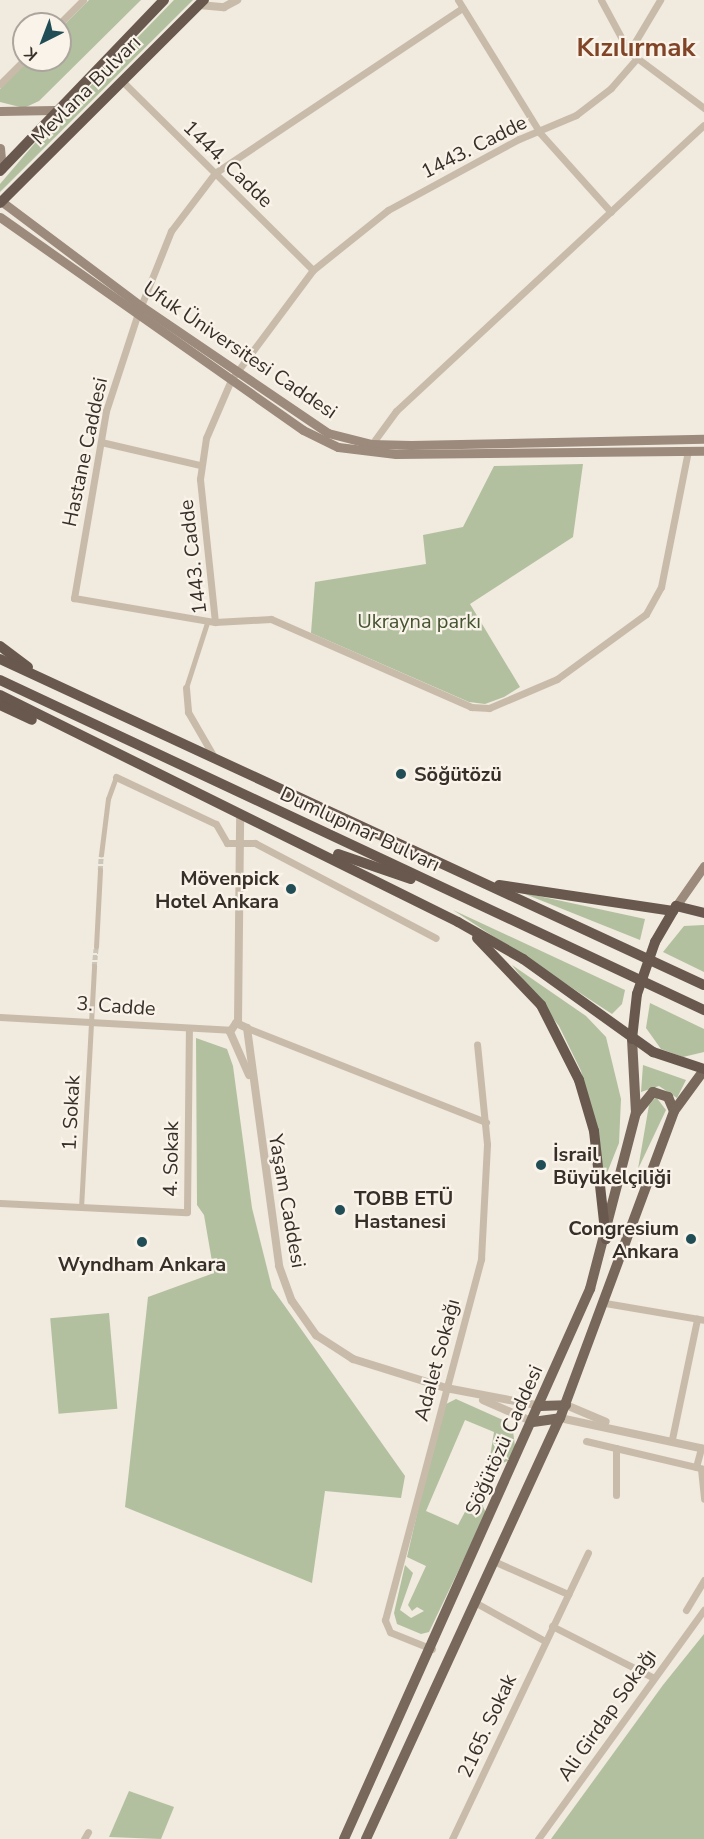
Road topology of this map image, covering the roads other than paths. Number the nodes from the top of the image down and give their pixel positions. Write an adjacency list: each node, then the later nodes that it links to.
1 (83, 0): 9 (street)
2 (164, 0): 16 (highway, Mevlana Bulvarı)
3 (237, 0): 7 (street, Mevlana Bulvarı)
4 (458, 0): 8 (street)
5 (601, 0): 10 (street)
6 (660, 0): 10 (street)
7 (202, 2): 13 (highway, Mevlana Bulvarı)
8 (462, 8): 19 (street); 22 (street)
9 (71, 12)
10 (628, 52): 11 (street)
11 (637, 58): 15 (street); 19 (street, 1443. Cadde)
12 (12, 72): 14 (street)
13 (120, 80): 22 (street, 1444. Cadde); 23 (highway, Mevlana Bulvarı)
14 (0, 84)
15 (704, 108)
16 (54, 110): 17 (main road); 21 (highway, Mevlana Bulvarı)
17 (0, 111)
18 (704, 125): 24 (street)
19 (540, 133): 24 (street); 26 (street, 1443. Cadde)
20 (0, 148): 21 (main road)
21 (1, 170)
22 (215, 173): 26 (street, 1444. Cadde); 27 (street)
23 (1, 202): 27 (main road, Ufuk Üniversitesi Caddesi)
24 (611, 212): 33 (street)
25 (0, 217): 28 (main road, Ufuk Üniversitesi Caddesi)
26 (313, 270): 29 (street, 1443. Cadde)
27 (141, 306): 28 (main road); 29 (main road, Ufuk Üniversitesi Caddesi)
28 (137, 316): 29 (main road, Ufuk Üniversitesi Caddesi); 32 (street, Hastane Caddesi)
29 (234, 376): 33 (main road, Ufuk Üniversitesi Caddesi); 36 (street, 1443. Cadde)
30 (689, 439): 31 (main road, Ufuk Üniversitesi Caddesi); 33 (main road, Ufuk Üniversitesi Caddesi); 35 (main road)
31 (704, 439)
32 (101, 442): 36 (street); 37 (street, Hastane Caddesi)
33 (368, 448): 35 (main road, Ufuk Üniversitesi Caddesi)
34 (704, 451): 35 (main road, Ufuk Üniversitesi Caddesi)
35 (688, 452): 37 (street, 1443. Cadde)
36 (200, 465): 37 (street, 1443. Cadde)
37 (212, 621): 42 (street)
38 (0, 646): 41 (highway)
39 (0, 659): 41 (highway, Dumlupınar Bulvarı)
40 (0, 680): 55 (highway, Dumlupınar Bulvarı)
41 (47, 682): 46 (highway, Dumlupınar Bulvarı)
42 (186, 688): 46 (street)
43 (0, 695): 45 (highway)
44 (0, 705): 45 (highway)
45 (116, 752): 48 (highway)
46 (215, 759): 54 (highway, Dumlupınar Bulvarı)
47 (116, 777): 50 (street); 51 (street)
48 (240, 814): 49 (highway); 50 (street)
49 (300, 841): 55 (highway); 58 (highway)
50 (240, 843): 59 (street); 66 (street)
51 (101, 855)
52 (704, 866): 56 (main road)
53 (100, 870): 60 (street)
54 (483, 882): 56 (highway, Dumlupınar Bulvarı); 62 (highway, Dumlupınar Bulvarı)
55 (465, 898): 63 (highway, Dumlupınar Bulvarı)
56 (675, 909): 57 (highway, Dumlupınar Bulvarı); 70 (highway)
57 (704, 913)
58 (458, 922): 70 (highway); 78 (highway)
59 (436, 938)
60 (96, 947)
61 (94, 966): 65 (street, 1. Sokak)
62 (704, 985)
63 (704, 1010)
64 (0, 1017): 65 (street, 3. Cadde)
65 (90, 1020): 67 (street, 3. Cadde); 77 (street, 1. Sokak)
66 (238, 1022): 68 (street); 69 (street)
67 (189, 1028): 68 (street, 3. Cadde); 77 (street, 4. Sokak)
68 (230, 1030): 69 (street, Yaşam Caddesi)
69 (243, 1034): 75 (street); 81 (street, Yaşam Caddesi)
70 (632, 1039): 72 (highway); 74 (main road, Söğütözü Caddesi)
71 (477, 1044): 75 (street, Adalet Sokağı)
72 (704, 1070): 73 (main road, Söğütözü Caddesi)
73 (674, 1111): 74 (main road); 79 (main road, Söğütözü Caddesi)
74 (636, 1113): 78 (main road, Söğütözü Caddesi)
75 (486, 1122): 81 (street, Adalet Sokağı)
76 (0, 1203): 77 (street, 4. Sokak)
77 (81, 1208)
78 (606, 1239): 84 (main road, Söğütözü Caddesi)
79 (604, 1303): 80 (street); 83 (main road, Söğütözü Caddesi)
80 (700, 1319): 88 (street)
81 (446, 1388): 82 (street, Yaşam Caddesi); 104 (street, Adalet Sokağı)
82 (472, 1396): 84 (street, Yaşam Caddesi); 86 (street, Yaşam Caddesi)
83 (566, 1405): 84 (main road); 85 (main road, Söğütözü Caddesi); 87 (street)
84 (541, 1406): 86 (main road, Söğütözü Caddesi)
85 (560, 1418): 86 (main road); 87 (street); 96 (main road, Söğütözü Caddesi)
86 (533, 1422): 104 (main road, Söğütözü Caddesi)
87 (618, 1426): 88 (street)
88 (672, 1439): 91 (street)
89 (586, 1441): 90 (street)
90 (616, 1448): 92 (street); 93 (street)
91 (702, 1448): 92 (street)
92 (700, 1468): 94 (street)
93 (616, 1495)
94 (704, 1499)
95 (588, 1553): 98 (street, 2165. Sokak)
96 (498, 1563): 98 (street); 99 (main road, Söğütözü Caddesi)
97 (704, 1580): 100 (street)
98 (568, 1594): 102 (street, 2165. Sokak)
99 (478, 1604): 103 (street); 107 (main road, Söğütözü Caddesi)
100 (686, 1610)
101 (704, 1611): 105 (street, Ali Girdap Sokağı)
102 (552, 1626): 103 (street, 2165. Sokak); 105 (street)
103 (546, 1641): 108 (street, 2165. Sokak)
104 (432, 1649): 106 (main road, Söğütözü Caddesi)
105 (652, 1677): 109 (street, Ali Girdap Sokağı)
106 (344, 1839)
107 (366, 1839)
108 (452, 1839)
109 (538, 1839)

